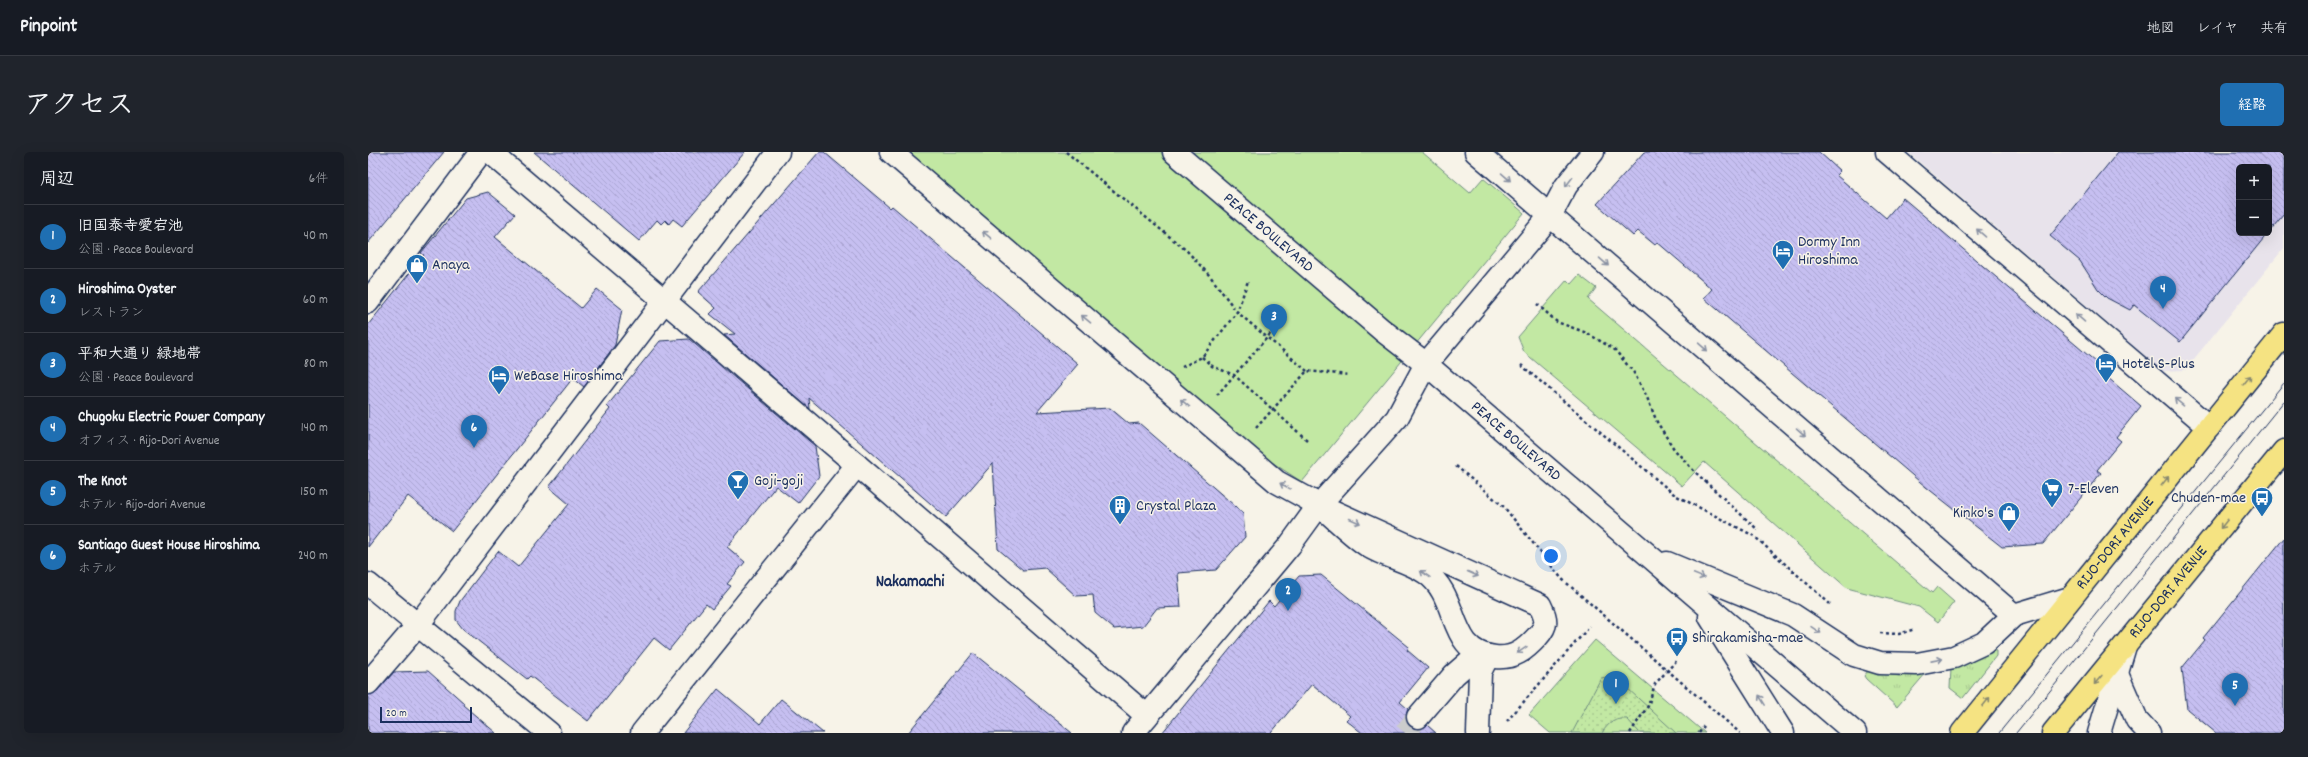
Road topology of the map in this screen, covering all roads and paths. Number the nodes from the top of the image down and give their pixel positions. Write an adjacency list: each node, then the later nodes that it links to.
1 (481, 152): 13 (street)
2 (490, 152): 12 (street)
3 (778, 152): 12 (street)
4 (891, 152): 34 (street, one-way to 4)
5 (1066, 152): 15 (path)
6 (1174, 152): 20 (street, PEACE BOULEVARD)
7 (1476, 152): 10 (street, one-way to 10)
8 (1593, 152): 10 (street, one-way to 10)
9 (1887, 152): 28 (street, one-way to 9)
10 (1550, 216): 20 (street); 41 (street, one-way to 41)
11 (1248, 280): 15 (path)
12 (663, 300): 32 (street); 42 (street)
13 (368, 302)
14 (1537, 304): 35 (path)
15 (1237, 312): 18 (path); 19 (path)
16 (1285, 317): 18 (path)
17 (2284, 334): 28 (highway, RIJO-DORI AVENUE, one-way to 17)
18 (1267, 337): 23 (path); 24 (path)
19 (1202, 357): 22 (path); 24 (path)
20 (1426, 364): 34 (street); 36 (street, PEACE BOULEVARD)
21 (1521, 365): 40 (path)
22 (1177, 370)
23 (1307, 371): 25 (path); 27 (path)
24 (1234, 375): 26 (path); 27 (path)
25 (1350, 375)
26 (1212, 401)
27 (1274, 411): 29 (path); 30 (path)
28 (2209, 427): 39 (highway, RIJO-DORI AVENUE, one-way to 28)
29 (1251, 434)
30 (1307, 440)
31 (2284, 451): 46 (highway, RIJO-DORI AVENUE, one-way to 46)
32 (857, 465): 52 (street); 57 (street)
33 (1456, 466): 49 (path)
34 (1319, 505): 47 (street, one-way to 34); 47 (street, one-way to 47); 52 (street)
35 (1758, 530)
36 (1650, 556): 38 (street, PEACE BOULEVARD); 41 (street, one-way to 41)
37 (368, 584): 42 (street)
38 (1698, 598): 63 (street, one-way to 38); 64 (street, PEACE BOULEVARD)
39 (2070, 598): 41 (street); 65 (highway, RIJO-DORI AVENUE, one-way to 39)
40 (1834, 608)
41 (2014, 615)
42 (417, 626): 51 (street); 56 (street)
43 (1590, 626): 54 (path)
44 (1915, 629): 45 (path)
45 (1878, 632)
46 (2125, 646): 50 (street); 66 (highway, RIJO-DORI AVENUE, one-way to 66)
47 (1484, 655): 53 (street); 59 (street)
48 (1677, 660): 49 (path)
49 (1667, 670): 60 (path); 62 (path)
50 (2117, 674): 67 (street); 68 (street)
51 (368, 683)
52 (1147, 716): 58 (street)
53 (1418, 717)
54 (1506, 721)
55 (1704, 726): 61 (path)
56 (549, 733)
57 (642, 733)
58 (1133, 733)
59 (1478, 733)
60 (1630, 733)
61 (1699, 733)
62 (1740, 733)
63 (1783, 733)
64 (1855, 733)
65 (1962, 733)
66 (2053, 733)
67 (2098, 733)
68 (2148, 733)

